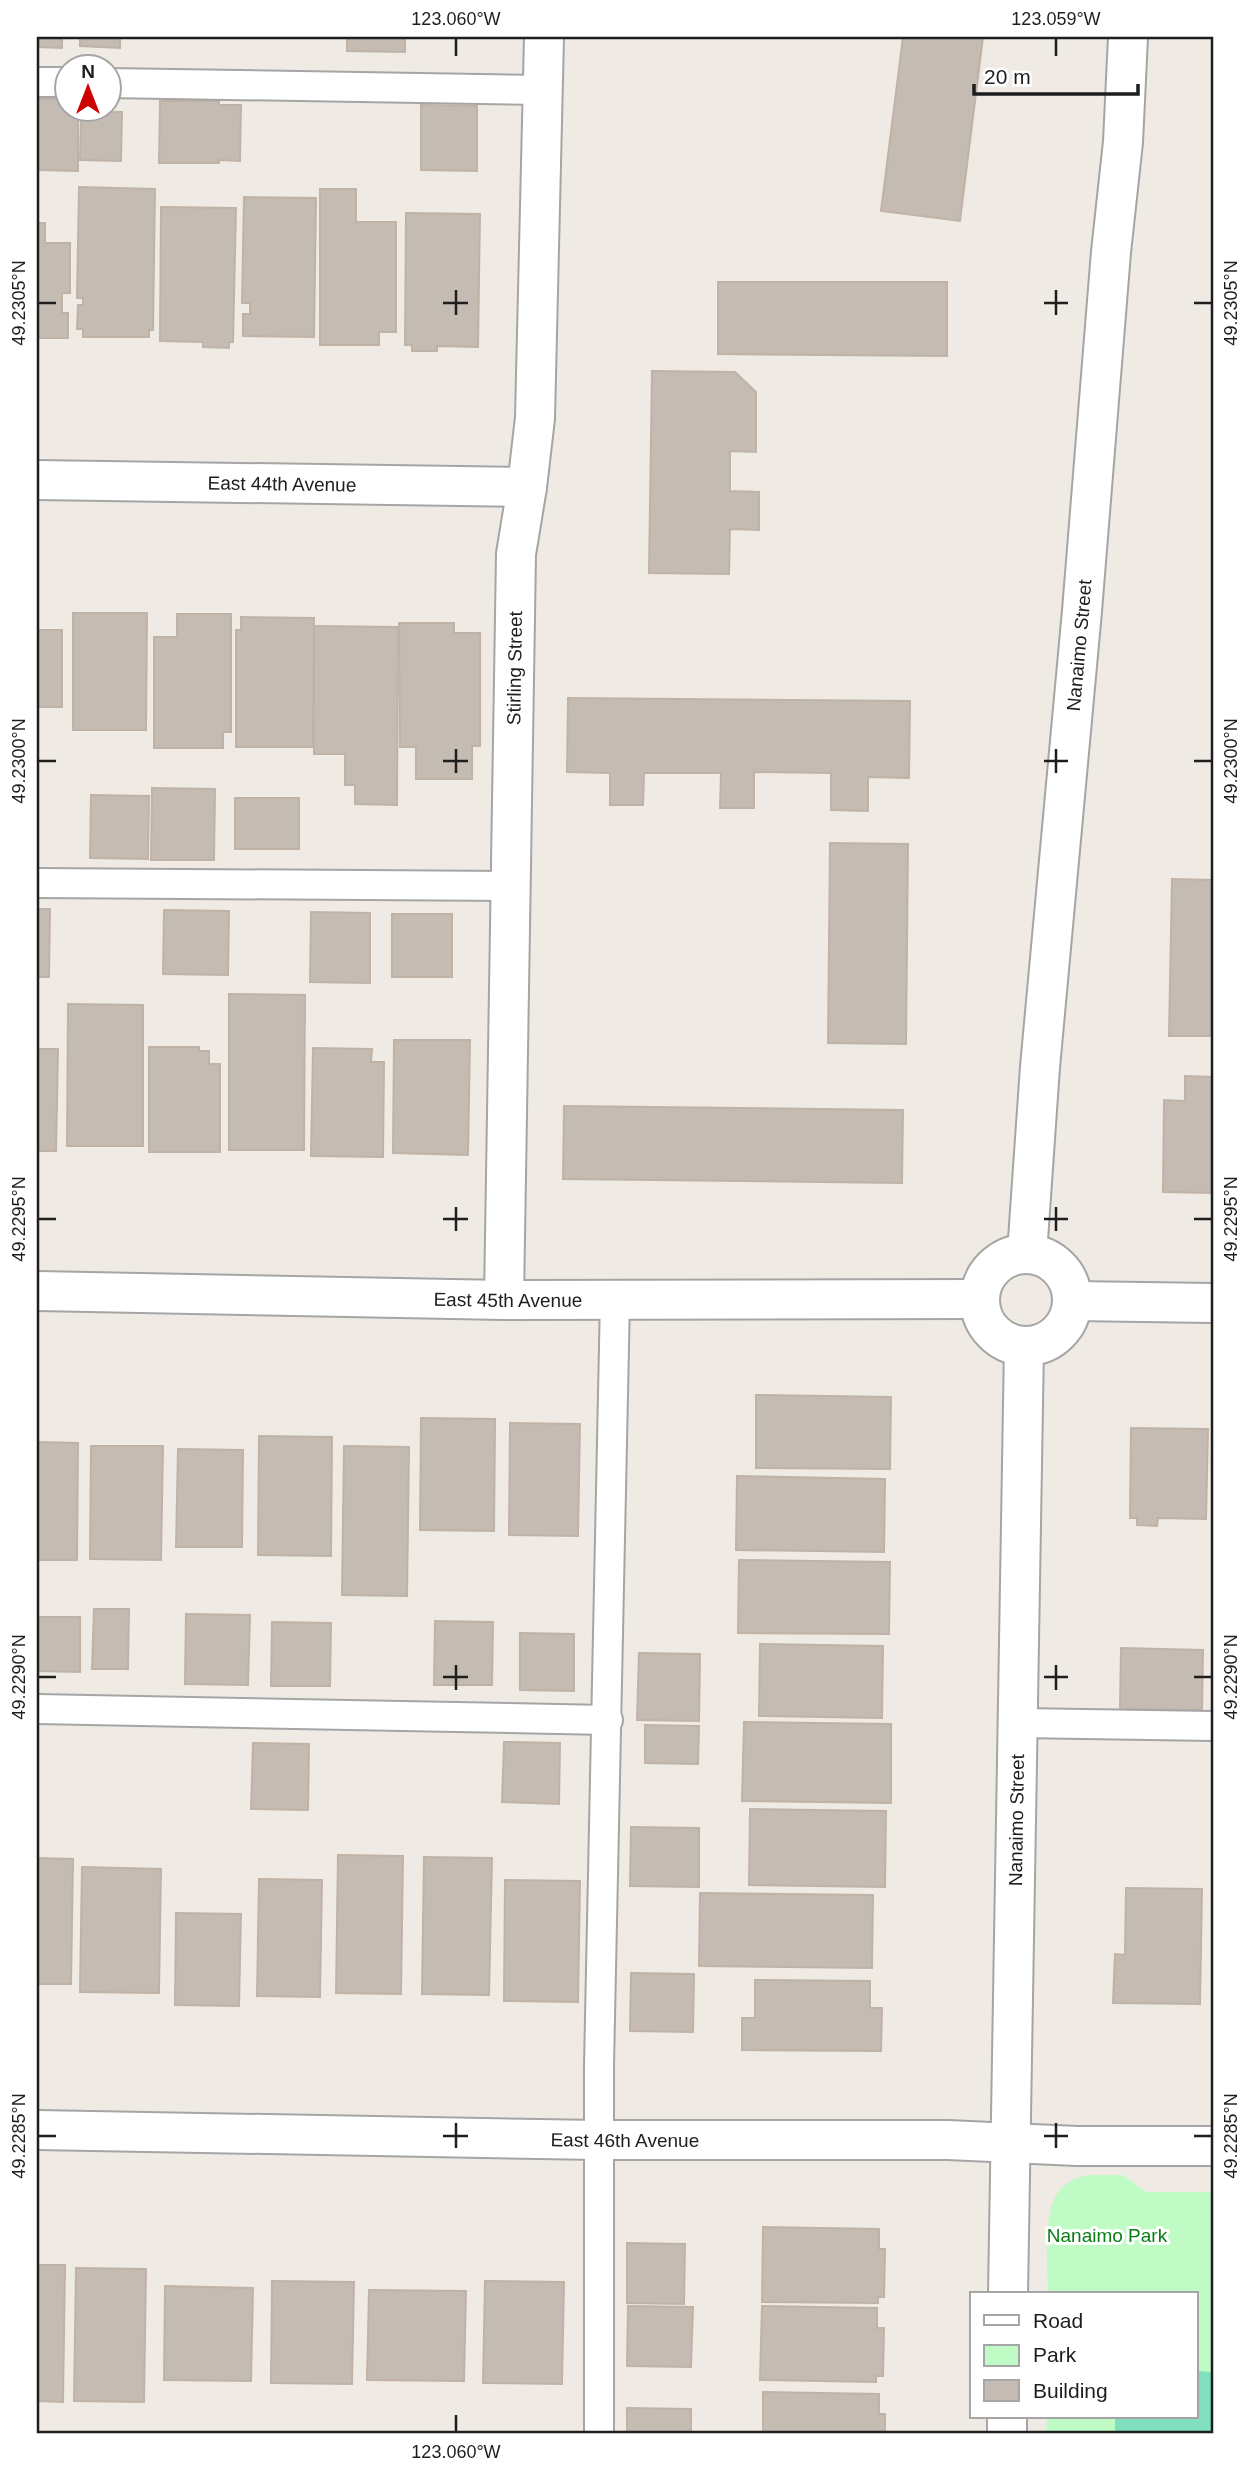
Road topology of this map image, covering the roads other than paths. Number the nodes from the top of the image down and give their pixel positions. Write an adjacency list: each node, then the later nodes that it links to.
1 (544, 37): 4 (street, Stirling Street)
2 (1128, 37): 9 (street, Nanaimo Street)
3 (122, 83): 4 (lane)
4 (544, 90): 6 (street, Stirling Street)
5 (37, 480): 6 (street, East 44th Avenue)
6 (527, 487): 8 (street, Stirling Street)
7 (37, 883): 8 (lane)
8 (511, 886): 13 (street, Stirling Street)
9 (1027, 1254): 12 (street); 14 (street)
10 (37, 1291): 13 (street, East 45th Avenue)
11 (615, 1298): 12 (street, East 45th Avenue); 13 (street, East 45th Avenue); 18 (lane)
12 (980, 1299): 16 (street)
13 (504, 1300)
14 (1073, 1301): 15 (street); 16 (street)
15 (1213, 1303)
16 (1024, 1346): 19 (street, Nanaimo Street)
17 (37, 1709): 18 (lane)
18 (608, 1720): 22 (lane)
19 (1019, 1723): 20 (lane); 23 (street, Nanaimo Street)
20 (1213, 1726)
21 (37, 2130): 22 (street, East 46th Avenue)
22 (598, 2140): 23 (street, East 46th Avenue); 26 (lane)
23 (1011, 2143): 24 (street, East 46th Avenue); 25 (street, Nanaimo Street)
24 (1213, 2146)
25 (1009, 2292)
26 (599, 2434)

